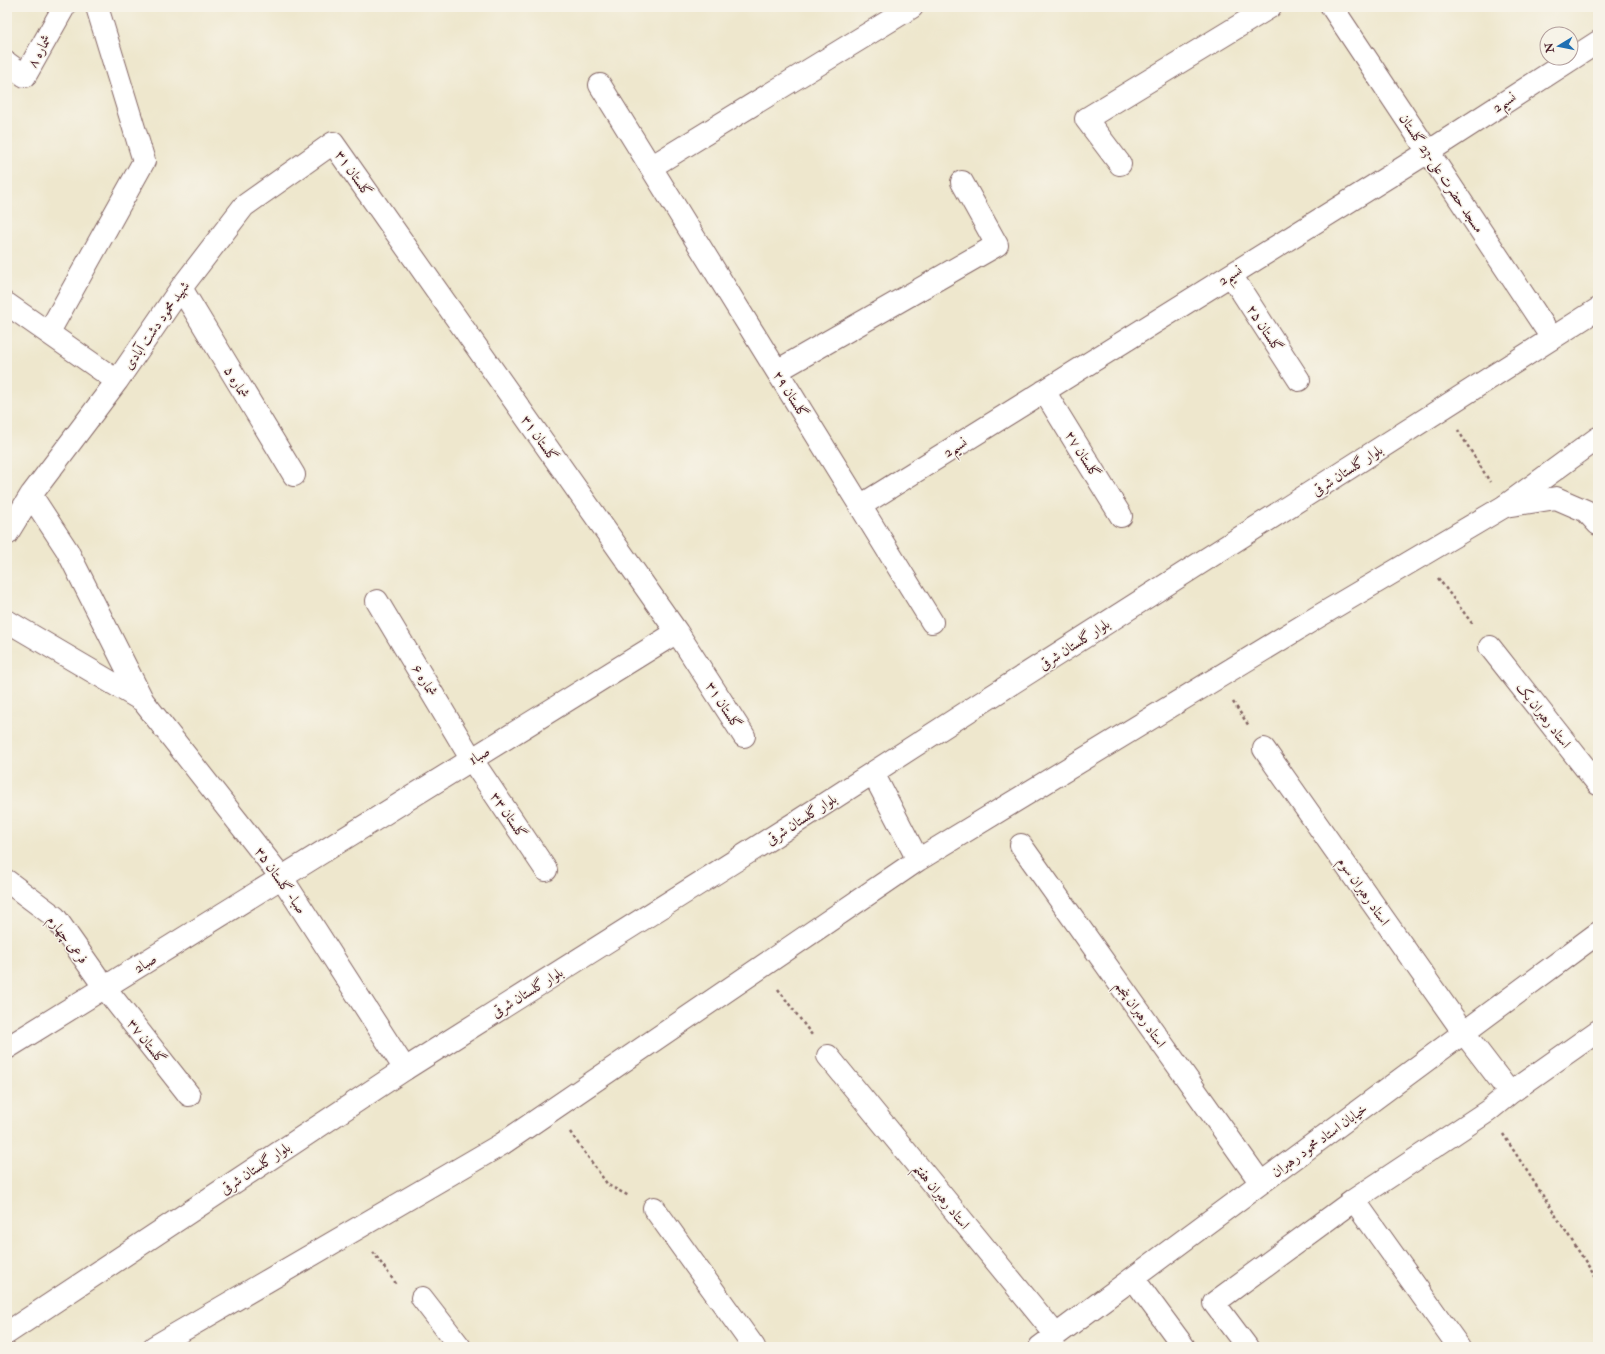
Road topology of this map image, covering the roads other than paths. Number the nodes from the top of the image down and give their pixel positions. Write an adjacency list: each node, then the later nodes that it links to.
1 (64, 7): 7 (street, شماره ۸)
2 (97, 7): 18 (street)
3 (912, 7): 12 (street)
4 (1270, 7): 11 (street)
5 (1332, 7): 10 (street, مسجد حضرت علی-23 گلستان)
6 (1598, 42): 10 (street, نسیم2)
7 (7, 63)
8 (600, 85): 12 (street, گلستان ۲۹)
9 (333, 143): 15 (street, شهید محمود دشت آبادی); 35 (street, گلستان ۳۱)
10 (1428, 152): 14 (street, نسیم2); 19 (street, مسجد حضرت علی-23 گلستان)
11 (1120, 164)
12 (651, 167): 20 (street, گلستان ۲۹)
13 (962, 182): 20 (street)
14 (1231, 275): 21 (street, گلستان ۲۵); 23 (street, نسیم2)
15 (181, 288): 22 (street, شهید محمود دشت آبادی); 25 (street, شماره ۵)
16 (7, 304): 18 (street)
17 (1598, 309): 19 (street, بلوار گلستان شرقی)
18 (49, 332): 22 (street)
19 (1552, 338): 41 (street, بلوار گلستان شرقی)
20 (777, 371): 27 (street, گلستان ۲۹)
21 (1299, 380)
22 (117, 381): 26 (street, شهید محمود دشت آبادی)
23 (1044, 391): 27 (street, نسیم2); 29 (street, گلستان ۲۷)
24 (1598, 438): 28 (street)
25 (294, 475)
26 (31, 495): 31 (street, شهید محمود دشت آبادی); 37 (street)
27 (860, 506): 34 (street, گلستان ۲۹)
28 (1505, 506): 30 (street); 44 (street)
29 (1121, 516)
30 (1598, 524)
31 (7, 534)
32 (378, 601): 40 (street, شماره ۶)
33 (7, 622): 37 (street)
34 (932, 622)
35 (677, 632): 38 (street, گلستان ۳۱); 40 (street, صبا1)
36 (1490, 647): 42 (street, استاد رهبران یک)
37 (143, 701): 46 (street, صبا- گلستان ۳۵)
38 (744, 736)
39 (1264, 749): 51 (street, استاد رهبران سوم)
40 (472, 760): 45 (street, گلستان ۳۳); 46 (street, صبا1)
41 (873, 773): 44 (street); 54 (street, بلوار گلستان شرقی)
42 (1598, 784)
43 (1021, 845): 57 (street, استاد رهبران پنجم)
44 (918, 860): 64 (street)
45 (546, 870)
46 (282, 878): 49 (street, صبا2); 54 (street, صبا- گلستان ۳۵)
47 (7, 881): 49 (street, فرعی چهارم)
48 (1598, 933): 51 (street, خیابان استاد محمود رهبران)
49 (105, 988): 52 (street, صبا2); 56 (street, گلستان ۳۷)
50 (1598, 1032): 55 (street)
51 (1464, 1033): 55 (street, استاد رهبران سوم); 57 (street, خیابان استاد محمود رهبران)
52 (7, 1048)
53 (828, 1056): 63 (street, استاد رهبران هفتم)
54 (405, 1069): 62 (street, بلوار گلستان شرقی)
55 (1510, 1093): 58 (street)
56 (189, 1095)
57 (1261, 1183): 60 (street, خیابان استاد محمود رهبران)
58 (1354, 1200): 68 (street); 69 (street)
59 (654, 1208): 66 (street)
60 (1133, 1278): 63 (street, خیابان استاد محمود رهبران); 67 (street)
61 (422, 1298): 65 (street)
62 (7, 1333)
63 (1048, 1341)
64 (154, 1347)
65 (460, 1347)
66 (754, 1347)
67 (1184, 1347)
68 (1247, 1347)
69 (1459, 1347)

